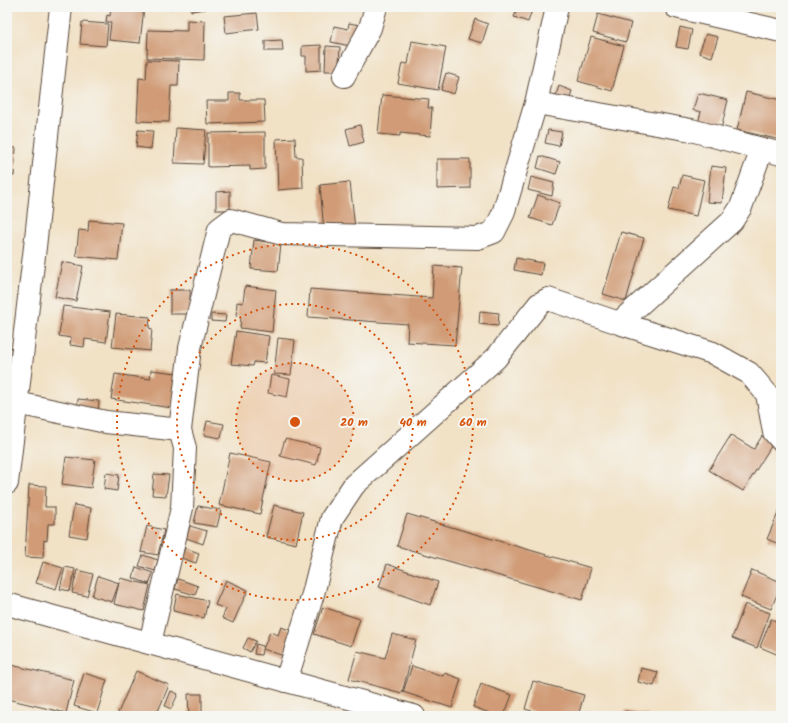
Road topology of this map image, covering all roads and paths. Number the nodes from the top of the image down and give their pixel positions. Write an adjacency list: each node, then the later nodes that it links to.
1 (61, 7): 11 (street)
2 (376, 7): 7 (street)
3 (557, 7): 8 (street)
4 (676, 7): 5 (street)
5 (728, 13): 6 (street)
6 (781, 31)
7 (344, 76)
8 (536, 103): 9 (street); 12 (street)
9 (772, 152): 10 (street)
10 (619, 323): 13 (street); 17 (street)
11 (16, 403): 12 (street); 14 (street)
12 (180, 430): 16 (street)
13 (781, 440)
14 (7, 483)
15 (7, 604): 16 (street)
16 (150, 643): 17 (street)
17 (286, 680): 18 (street)
18 (374, 711): 19 (street)
19 (414, 716)

